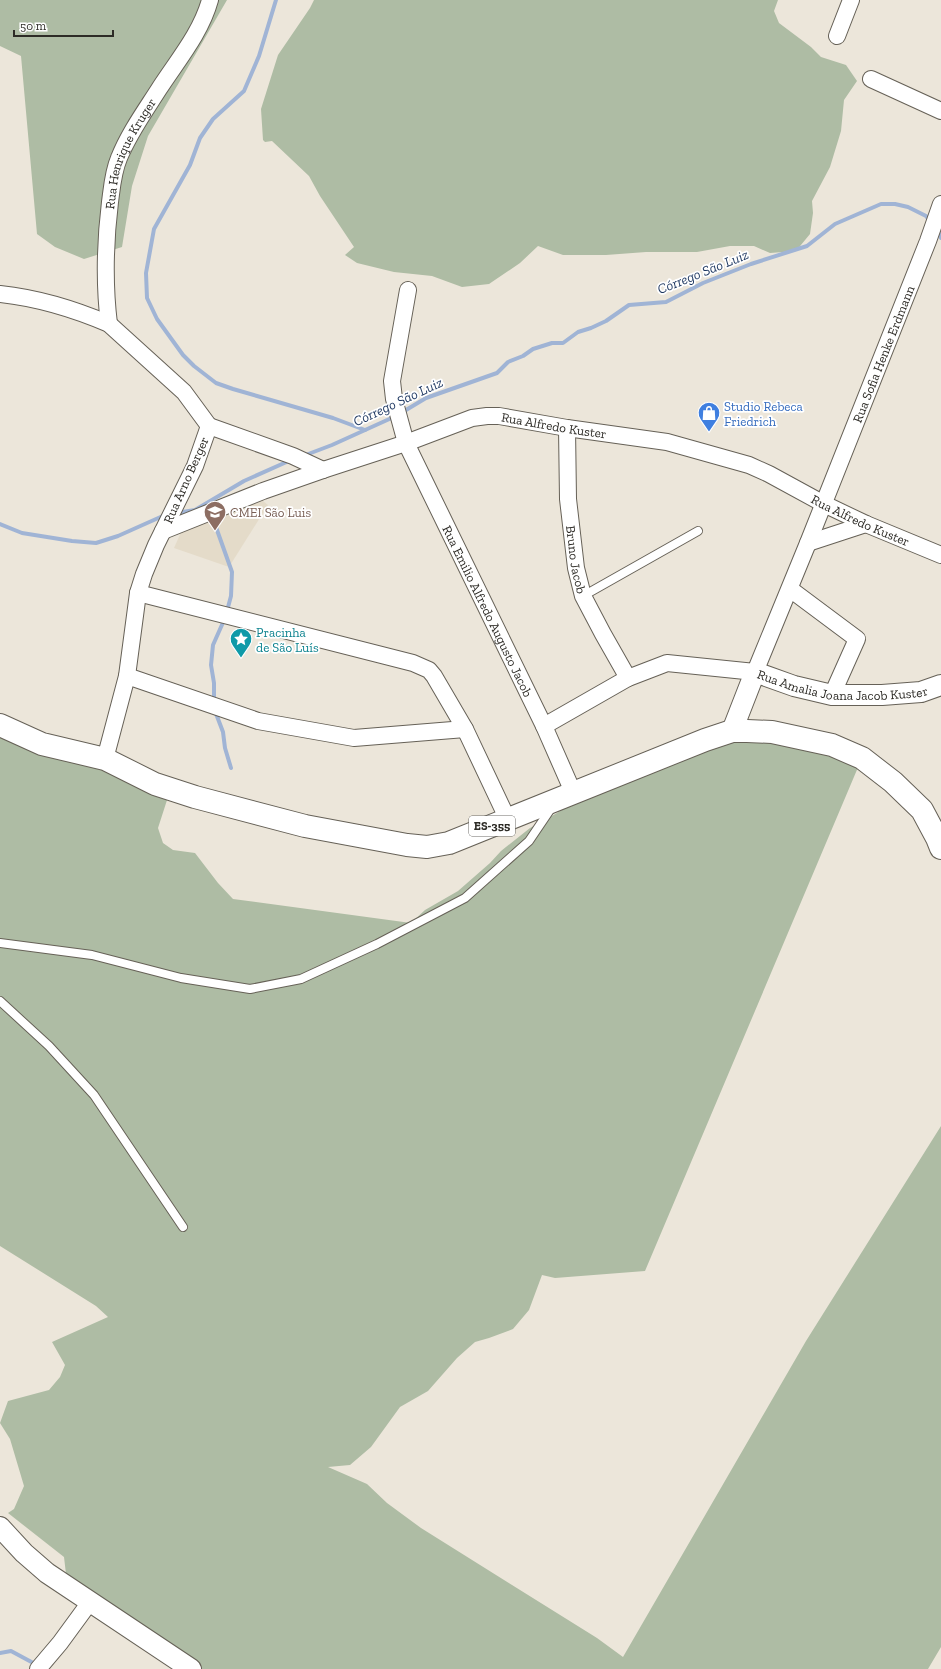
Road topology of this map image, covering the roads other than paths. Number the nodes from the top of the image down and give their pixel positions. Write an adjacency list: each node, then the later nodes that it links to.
1 (210, 0): 9 (street, Rua Henrique Kruger)
2 (851, 0): 3 (street)
3 (837, 36)
4 (872, 79): 5 (street)
5 (941, 112)
6 (941, 204): 14 (street, Rua Sofia Henke Erdmann)
7 (408, 290): 12 (street, Rua Emilio Alfredo Augusto Jacob)
8 (0, 294): 9 (street, Rua Arno Berger)
9 (109, 324): 10 (street, Rua Arno Berger)
10 (209, 426): 13 (street); 16 (street, Rua Arno Berger)
11 (567, 428): 12 (street, Rua Alfredo Kuster); 14 (street, Rua Alfredo Kuster); 22 (street, Bruno Jacob)
12 (405, 437): 13 (street, Rua Alfredo Kuster); 29 (street, Rua Emilio Alfredo Augusto Jacob)
13 (322, 470): 16 (street, Rua Alfredo Kuster)
14 (824, 504): 15 (street, Rua Alfredo Kuster); 18 (street, Rua Sofia Henke Erdmann)
15 (866, 524): 18 (street); 19 (street, Rua Alfredo Kuster)
16 (163, 531): 21 (street, Rua Arno Berger)
17 (698, 531): 22 (lane)
18 (808, 543): 20 (street, Rua Sofia Henke Erdmann)
19 (941, 555)
20 (790, 590): 23 (street, Rua Sofia Henke Erdmann); 27 (street)
21 (138, 593): 24 (street, Rua Arno Berger); 30 (street)
22 (583, 596): 25 (street, Bruno Jacob)
23 (755, 672): 25 (street, Rua Amalia Joana Jacob Kuster); 27 (street, Rua Amalia Joana Jacob Kuster); 31 (street)
24 (126, 676): 30 (street); 32 (street, Rua Arno Berger)
25 (628, 678): 29 (street, Rua Amalia Joana Jacob Kuster)
26 (941, 685): 27 (street, Rua Amalia Joana Jacob Kuster)
27 (832, 695)
28 (0, 725): 32 (main road, ES-355)
29 (544, 726): 33 (street, Rua Emilio Alfredo Augusto Jacob)
30 (465, 729): 34 (street)
31 (732, 731): 33 (main road, ES-355); 35 (main road, ES-355)
32 (105, 759): 34 (main road, ES-355)
33 (566, 795): 34 (main road, ES-355); 36 (lane)
34 (508, 820)
35 (941, 848)
36 (0, 943)
37 (0, 1001): 38 (lane)
38 (183, 1227)
39 (0, 1526): 40 (street)
40 (90, 1602): 41 (street); 42 (street)
41 (38, 1669)
42 (191, 1669)

